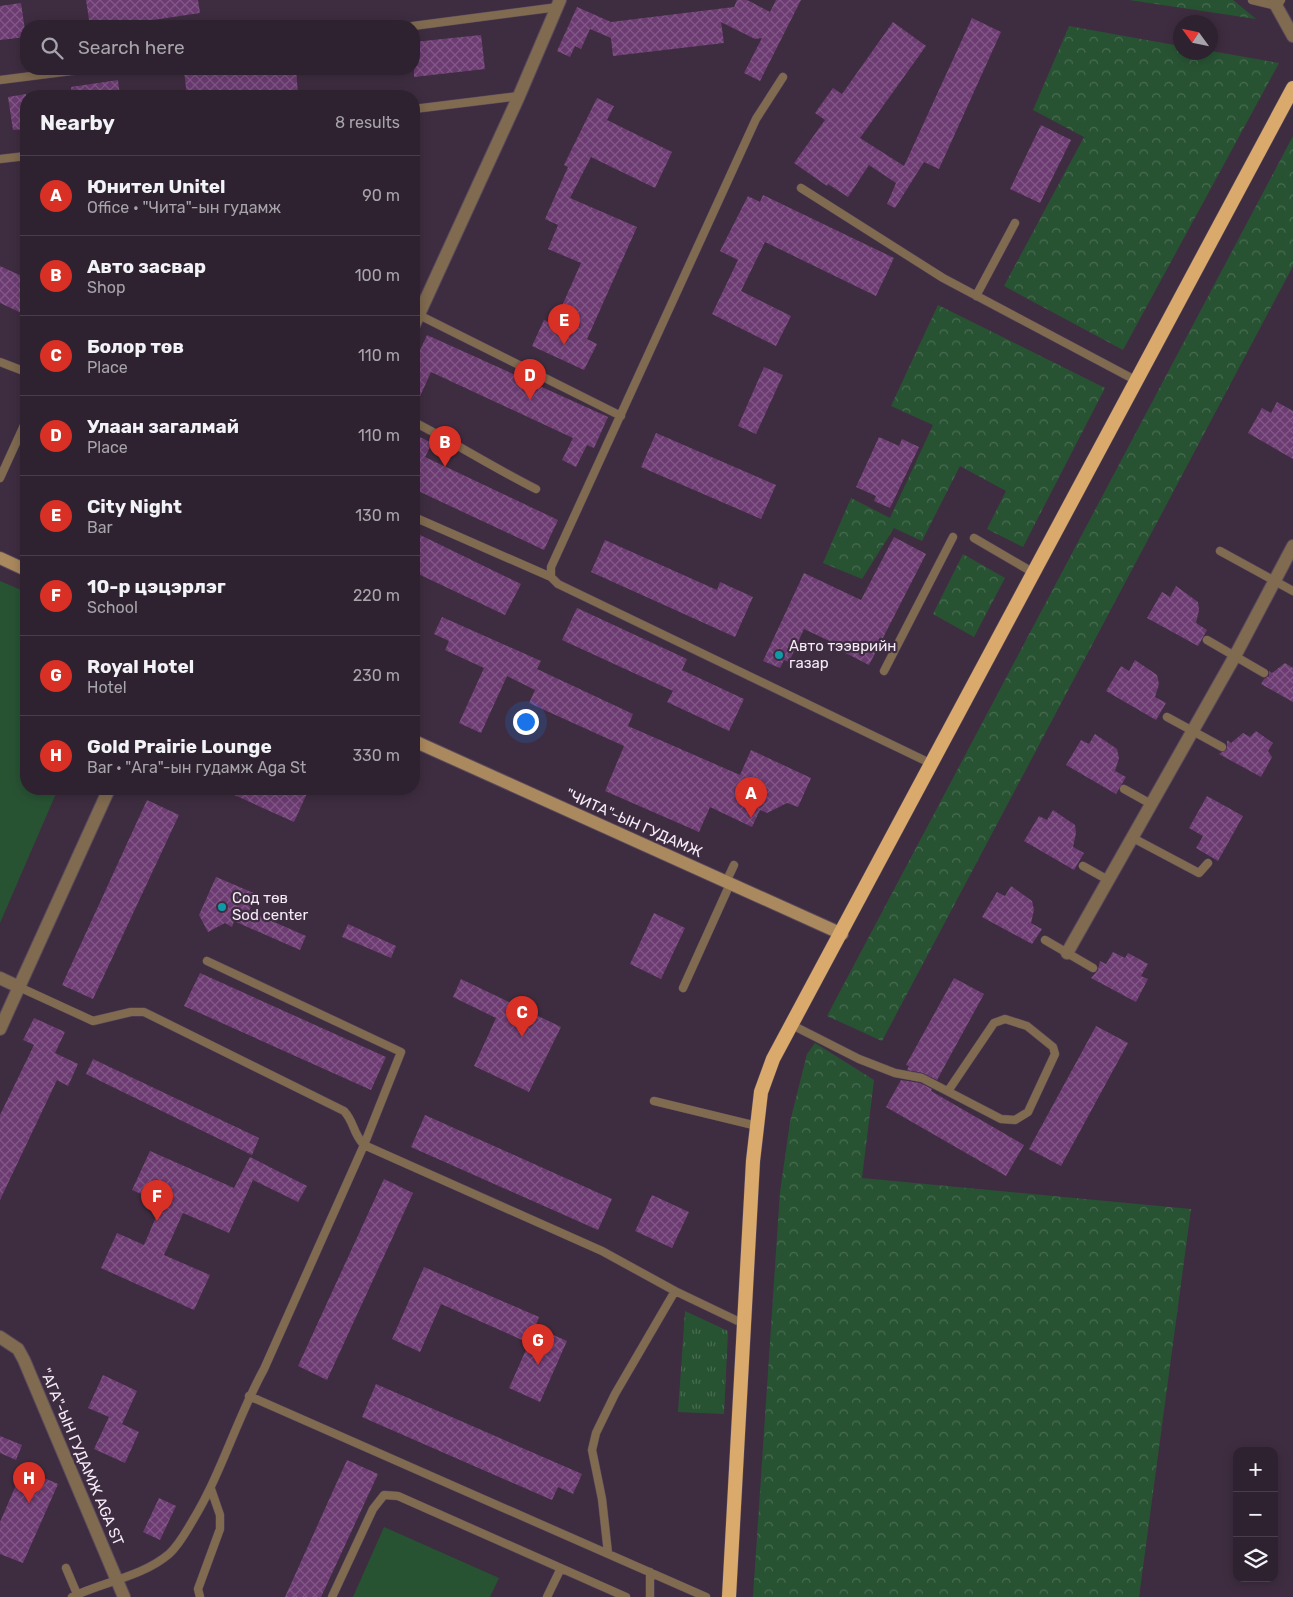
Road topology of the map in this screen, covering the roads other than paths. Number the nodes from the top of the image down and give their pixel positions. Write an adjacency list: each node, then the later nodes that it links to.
1 (1252, 0): 2 (lane)
2 (1277, 2): 5 (street)
3 (559, 4): 4 (lane); 10 (street)
4 (420, 25)
5 (1293, 36)
6 (40, 75): 8 (lane)
7 (783, 77): 22 (lane)
8 (0, 80)
9 (1293, 88): 21 (highway)
10 (520, 96): 11 (lane); 17 (street)
11 (420, 108)
12 (20, 157): 13 (lane)
13 (0, 159)
14 (801, 188): 16 (lane)
15 (1015, 223): 16 (lane)
16 (976, 296): 21 (lane)
17 (420, 311)
18 (420, 322): 22 (lane)
19 (0, 362): 20 (lane)
20 (20, 370)
21 (1137, 381): 34 (highway)
22 (621, 416): 35 (lane)
23 (420, 425): 26 (lane)
24 (20, 434): 25 (lane)
25 (0, 478)
26 (536, 489)
27 (420, 520): 35 (lane)
28 (953, 537): 40 (lane)
29 (974, 538): 34 (lane)
30 (1293, 546): 36 (street)
31 (1220, 551): 36 (lane)
32 (0, 558): 33 (main road)
33 (20, 567)
34 (1034, 573): 46 (highway)
35 (551, 577): 46 (lane)
36 (1274, 581): 37 (lane); 39 (street)
37 (1293, 591)
38 (1206, 640): 39 (lane)
39 (1235, 656): 41 (lane); 43 (street)
40 (884, 671)
41 (1264, 673)
42 (1167, 717): 43 (lane)
43 (1194, 730): 45 (lane); 49 (street)
44 (420, 743): 55 (main road, "ЧИТА"-ЫН ГУДАМЖ)
45 (1222, 747)
46 (932, 764): 56 (highway)
47 (1124, 789): 49 (lane)
48 (105, 795): 62 (street)
49 (1152, 804): 50 (street)
50 (1133, 838): 51 (lane); 54 (street)
51 (1208, 863)
52 (734, 865): 55 (lane)
53 (1083, 866): 54 (lane)
54 (1108, 880): 58 (street)
55 (728, 883): 56 (main road, "ЧИТА"-ЫН ГУДАМЖ); 63 (lane)
56 (842, 934): 64 (highway)
57 (1045, 940): 58 (lane)
58 (1067, 953): 60 (lane)
59 (207, 960): 69 (lane)
60 (1093, 968)
61 (0, 978): 62 (street)
62 (20, 987): 65 (street); 69 (lane)
63 (683, 988)
64 (792, 1025): 66 (lane); 68 (highway)
65 (0, 1029)
66 (948, 1091): 66 (lane)
67 (654, 1101): 68 (lane)
68 (757, 1126): 71 (highway)
69 (364, 1145): 70 (lane); 73 (lane)
70 (675, 1291): 71 (lane); 75 (lane)
71 (744, 1324): 88 (highway)
72 (0, 1337): 79 (street, "АГА"-ЫН ГУДАМЖ AGA ST)
73 (249, 1396): 74 (lane); 75 (lane)
74 (211, 1489): 79 (lane); 82 (lane)
75 (608, 1552): 78 (lane)
76 (66, 1568): 80 (lane)
77 (561, 1568): 83 (lane); 84 (lane); 85 (lane)
78 (650, 1572): 86 (lane); 87 (lane)
79 (116, 1580): 80 (lane); 81 (street, "АГА"-ЫН ГУДАМЖ AGA ST)
80 (74, 1596)
81 (124, 1597)
82 (200, 1597)
83 (332, 1597)
84 (547, 1597)
85 (626, 1597)
86 (650, 1597)
87 (706, 1597)
88 (729, 1597)

